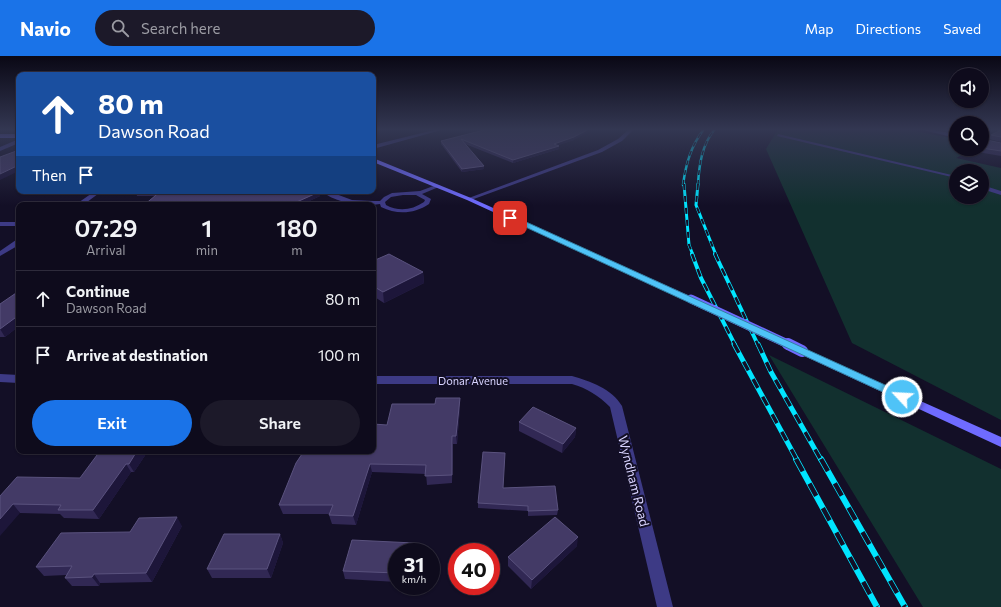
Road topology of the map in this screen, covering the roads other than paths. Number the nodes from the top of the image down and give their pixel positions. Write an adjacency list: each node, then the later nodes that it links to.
1 (590, 155): 11 (street)
2 (862, 155): 4 (lane)
3 (376, 161): 5 (street)
4 (949, 175)
5 (438, 186): 10 (lane); 11 (street)
6 (989, 189): 7 (lane)
7 (1001, 193)
8 (94, 194): 12 (street)
9 (330, 194): 13 (lane)
10 (418, 194): 14 (lane); 14 (lane)
11 (469, 199): 24 (street, bridge)
12 (82, 202)
13 (360, 202)
14 (382, 202): 15 (lane)
15 (376, 203)
16 (0, 224): 17 (street)
17 (16, 224)
18 (16, 244): 19 (street)
19 (0, 254)
20 (0, 378): 21 (street)
21 (16, 379)
22 (376, 380): 23 (street, Donar Avenue)
23 (572, 380): 25 (street, Wyndham Road)
24 (1001, 442)
25 (665, 607)

